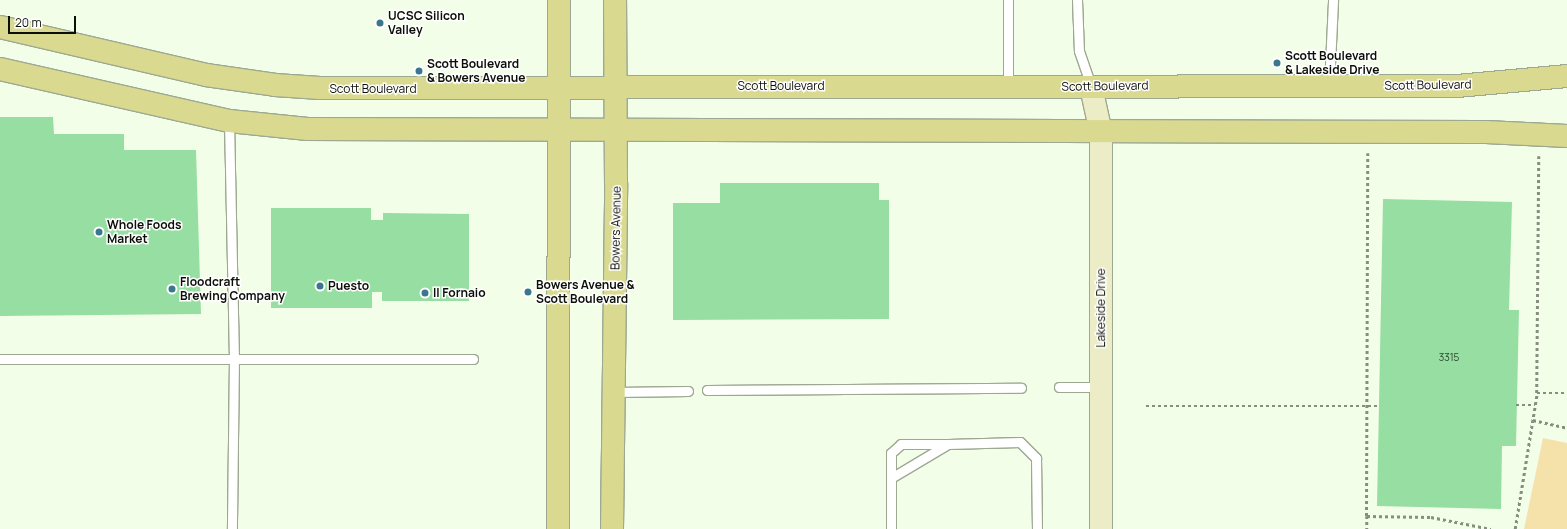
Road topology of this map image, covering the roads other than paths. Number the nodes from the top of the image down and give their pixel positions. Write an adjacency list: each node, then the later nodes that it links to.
1 (559, 0): 11 (main road)
2 (615, 0): 12 (main road, Bowers Avenue)
3 (1008, 0): 9 (lane)
4 (1077, 0): 13 (lane)
5 (1333, 0): 10 (lane)
6 (0, 27): 11 (main road, Scott Boulevard)
7 (0, 69): 14 (main road)
8 (1567, 76): 10 (main road, Scott Boulevard)
9 (1008, 86): 12 (main road, Scott Boulevard); 13 (main road, Scott Boulevard)
10 (1329, 86): 13 (main road, Scott Boulevard)
11 (559, 87): 12 (main road, Scott Boulevard); 15 (main road)
12 (615, 87): 16 (main road, Bowers Avenue)
13 (1091, 87): 17 (street, Lakeside Drive)
14 (229, 122): 15 (main road); 20 (lane)
15 (558, 131): 16 (main road); 31 (main road)
16 (615, 131): 17 (main road); 27 (main road, Bowers Avenue)
17 (1101, 133): 18 (main road); 22 (street, Lakeside Drive)
18 (1567, 136)
19 (0, 358): 20 (lane)
20 (234, 358): 21 (lane); 30 (lane)
21 (473, 359)
22 (1101, 387): 24 (lane); 35 (street, Lakeside Drive)
23 (1022, 388): 25 (lane)
24 (1058, 388)
25 (707, 390)
26 (688, 391): 27 (lane)
27 (614, 392): 32 (main road, Bowers Avenue)
28 (948, 444): 29 (lane); 29 (lane); 34 (lane)
29 (890, 478): 33 (lane)
30 (232, 529)
31 (558, 529)
32 (612, 529)
33 (892, 529)
34 (1037, 529)
35 (1101, 529)

